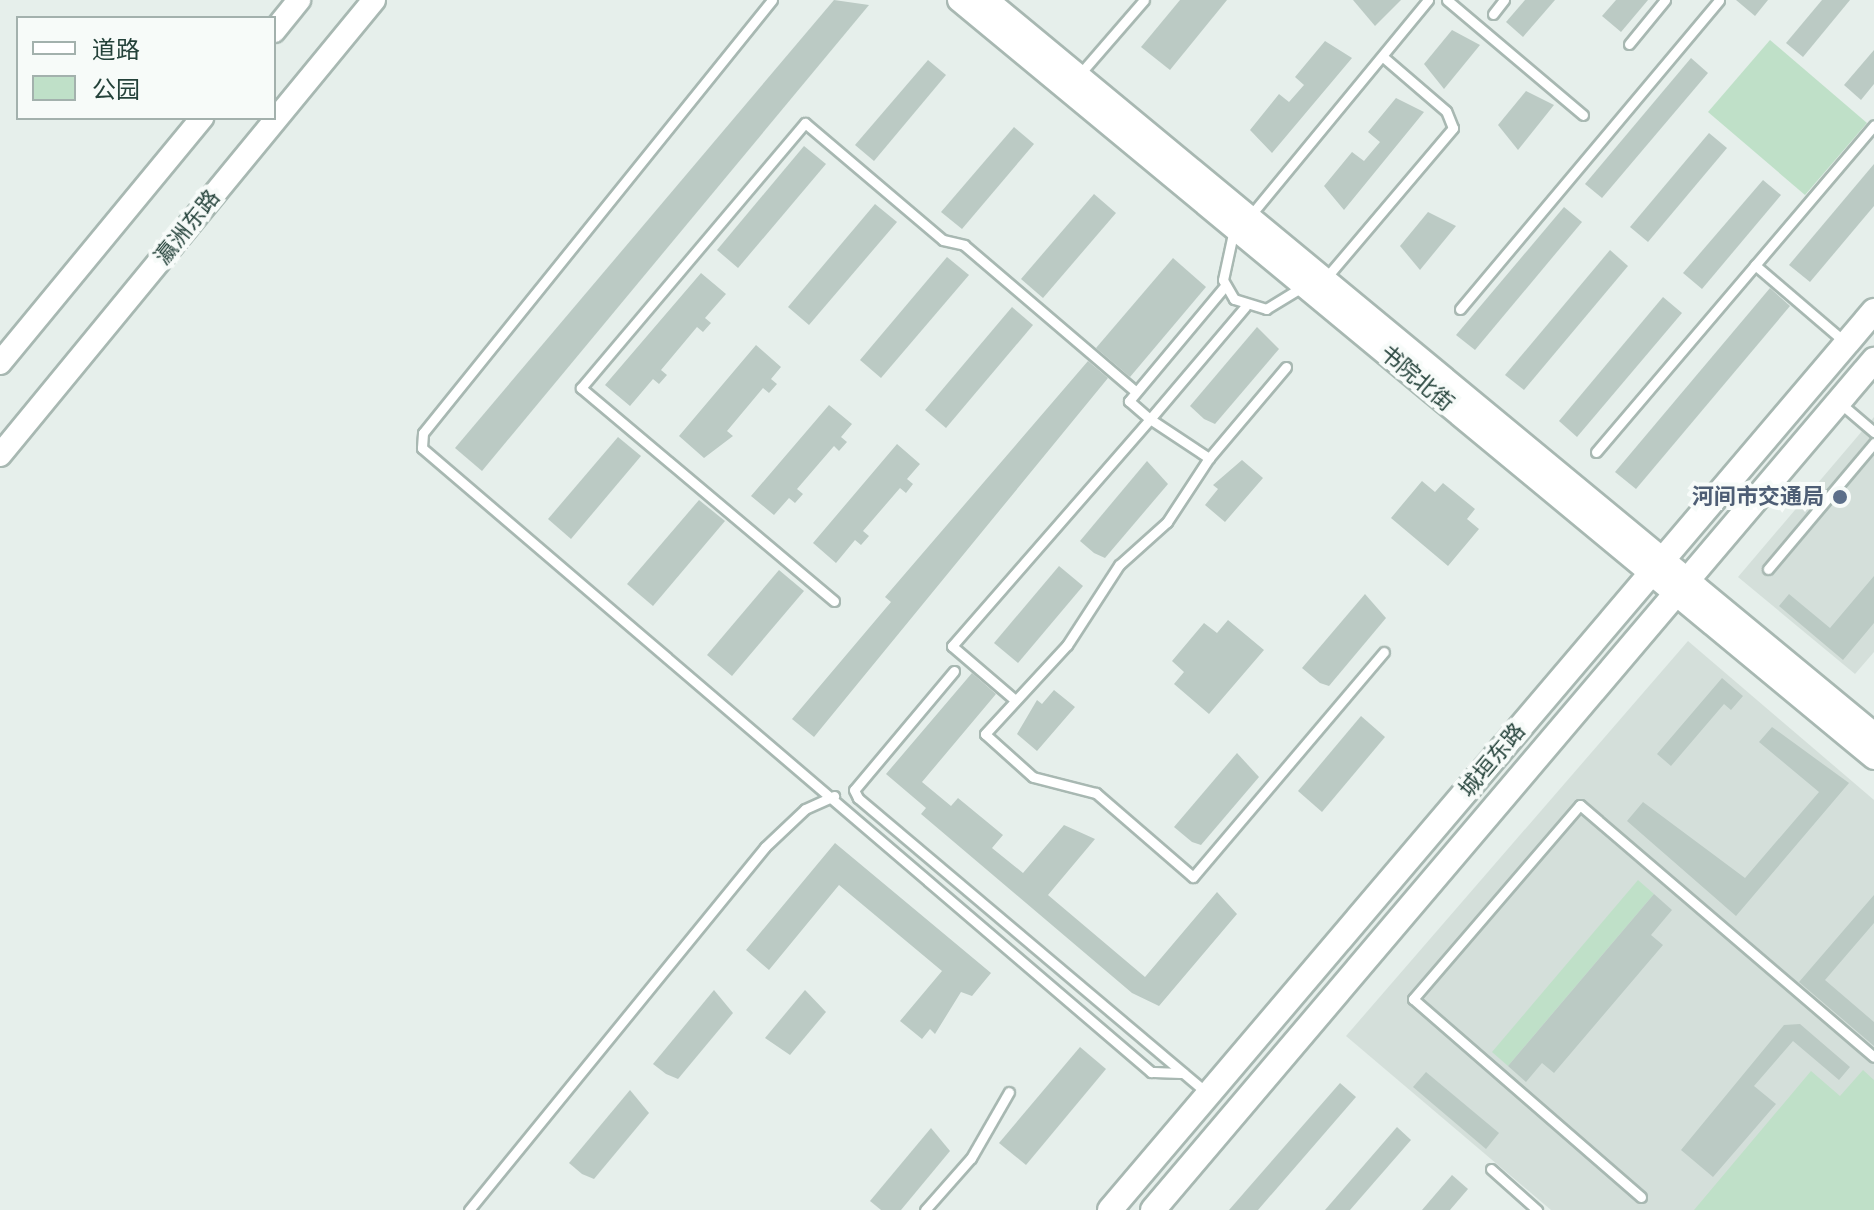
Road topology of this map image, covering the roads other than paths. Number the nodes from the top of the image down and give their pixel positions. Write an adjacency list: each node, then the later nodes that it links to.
1 (299, 0): 13 (street)
2 (374, 0): 18 (street, 瀛洲东路)
3 (772, 0): 50 (lane)
4 (959, 0): 22 (street, 书院北街)
5 (987, 0): 16 (street, 书院北街)
6 (1144, 0): 16 (lane)
7 (1428, 0): 15 (lane)
8 (1447, 0): 17 (lane)
9 (1504, 0): 12 (lane)
10 (1665, 0): 14 (lane)
11 (1719, 0): 27 (lane)
12 (1493, 14)
13 (276, 29)
14 (1629, 44)
15 (1382, 56): 22 (lane); 24 (lane)
16 (1079, 75): 22 (street, 书院北街)
17 (1583, 115)
18 (276, 119)
19 (200, 120): 31 (street)
20 (275, 120): 39 (street, 瀛洲东路)
21 (1874, 125): 23 (lane)
22 (1242, 222): 24 (street, 书院北街); 25 (lane)
23 (1755, 265): 29 (lane); 38 (lane)
24 (1314, 282): 26 (lane); 41 (street, 书院北街)
25 (1225, 286): 26 (lane); 33 (lane)
26 (1245, 307): 35 (lane)
27 (1460, 309)
28 (1874, 311): 29 (main road, 城垣东路)
29 (1846, 343): 41 (main road, 城垣东路)
30 (1874, 360): 34 (main road, 城垣东路)
31 (0, 363)
32 (1286, 367): 40 (lane)
33 (1136, 392): 35 (lane); 44 (lane)
34 (1839, 402): 36 (lane); 43 (main road, 城垣东路)
35 (1150, 419): 40 (lane); 47 (lane)
36 (1874, 432)
37 (1874, 443): 42 (lane)
38 (1596, 452)
39 (0, 455)
40 (1209, 458): 47 (lane)
41 (1658, 565): 43 (street, 书院北街); 54 (main road, 城垣东路)
42 (1768, 569)
43 (1683, 586): 48 (street, 书院北街); 49 (street, 书院北街); 60 (main road, 城垣东路)
44 (834, 601)
45 (1384, 652): 47 (lane)
46 (954, 671): 52 (lane)
47 (1015, 700)
48 (1874, 734)
49 (1874, 758)
50 (834, 796): 52 (lane); 57 (lane)
51 (1874, 1057): 56 (lane)
52 (1183, 1073): 54 (lane)
53 (1009, 1092): 58 (lane)
54 (1209, 1094): 59 (main road, 城垣东路)
55 (1491, 1169): 61 (lane)
56 (1641, 1197)
57 (469, 1210)
58 (925, 1210)
59 (1110, 1210)
60 (1153, 1210)
61 (1537, 1210)

